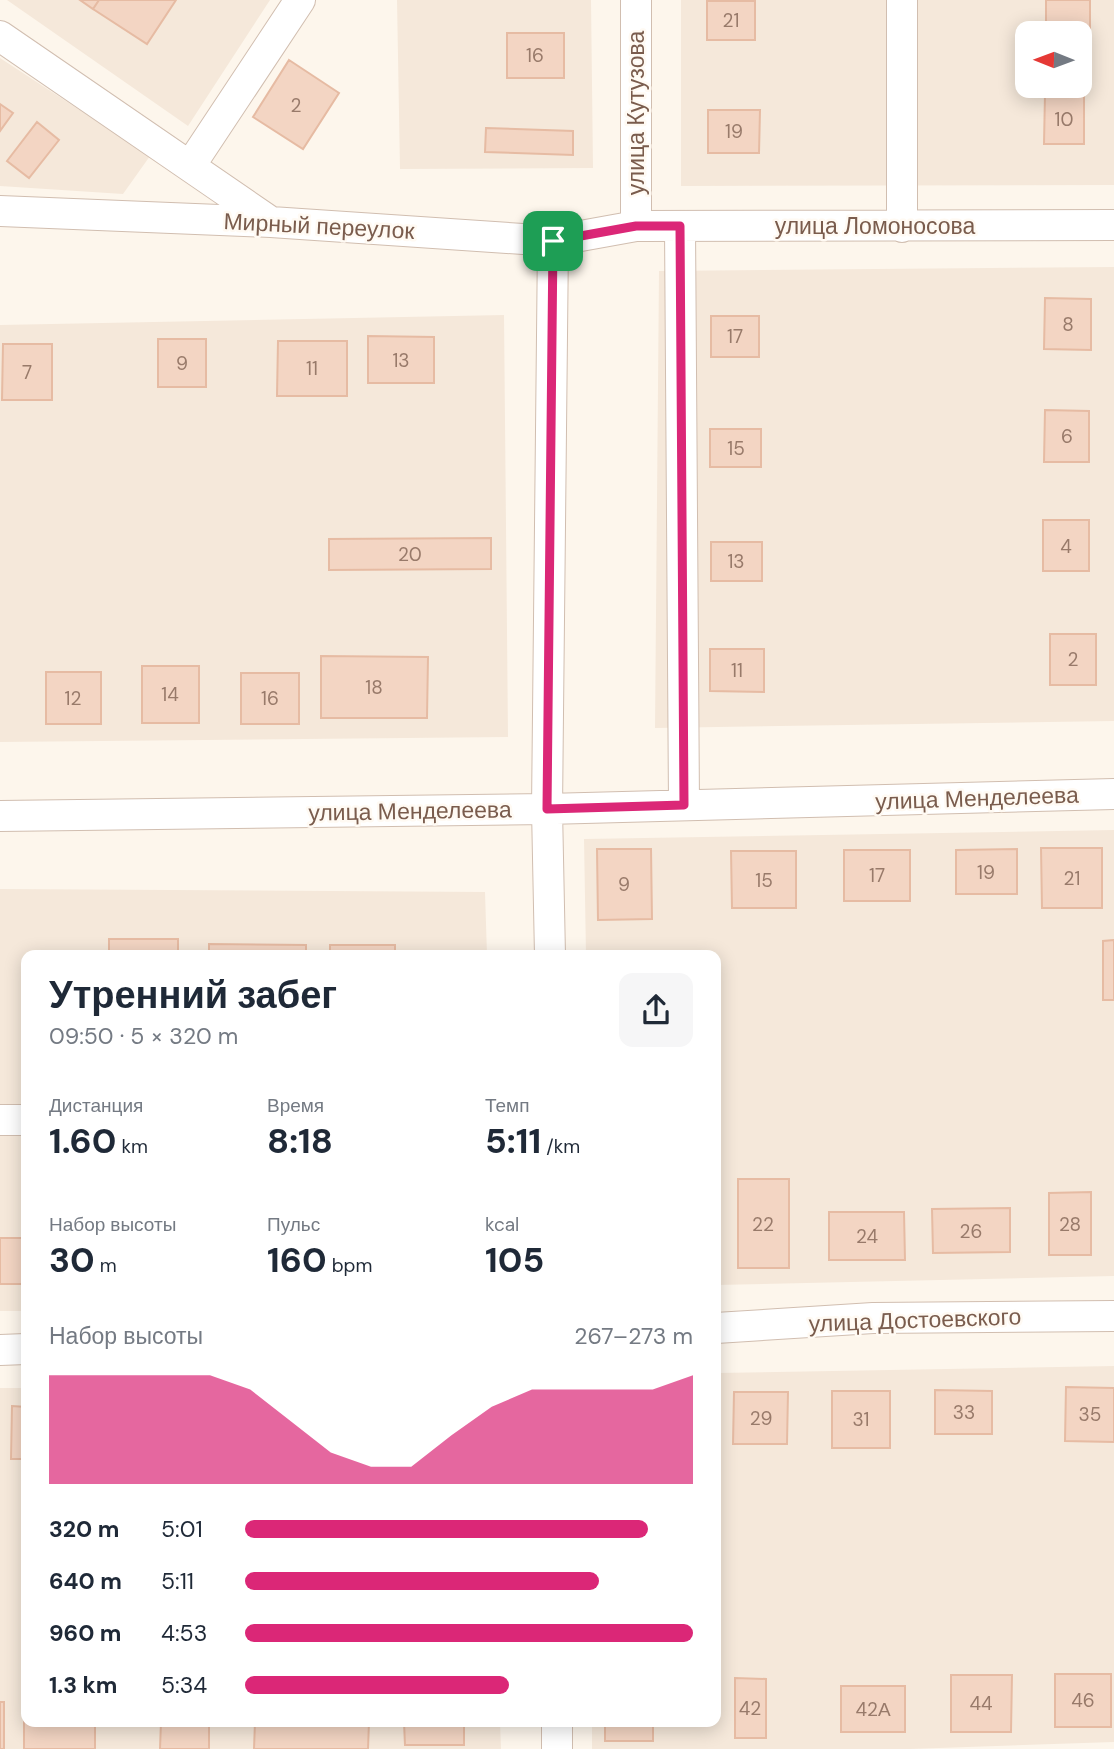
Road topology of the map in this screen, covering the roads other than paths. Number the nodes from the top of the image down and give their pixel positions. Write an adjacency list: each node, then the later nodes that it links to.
1 (300, 0): 5 (street)
2 (636, 0): 9 (street, улица Кутузова)
3 (902, 0): 11 (street)
4 (0, 36): 5 (street)
5 (190, 166): 7 (street)
6 (0, 211): 7 (street, Мирный переулок)
7 (271, 222): 12 (street, Мирный переулок)
8 (1114, 225): 11 (street, улица Ломоносова)
9 (636, 226): 10 (street, улица Ломоносова); 12 (street, Мирный переулок)
10 (680, 226): 11 (street, улица Ломоносова); 14 (street)
11 (902, 226)
12 (553, 241): 15 (street)
13 (1114, 794): 14 (street, улица Менделеева)
14 (684, 805): 15 (street, улица Менделеева)
15 (547, 809): 16 (street, улица Менделеева); 17 (street)
16 (0, 816)
17 (550, 950)
18 (0, 1120): 19 (street)
19 (21, 1120)
20 (1114, 1316): 21 (street, улица Достоевского)
21 (721, 1328)
22 (21, 1349): 23 (street)
23 (0, 1350)
24 (557, 1727): 25 (street)
25 (557, 1749)

